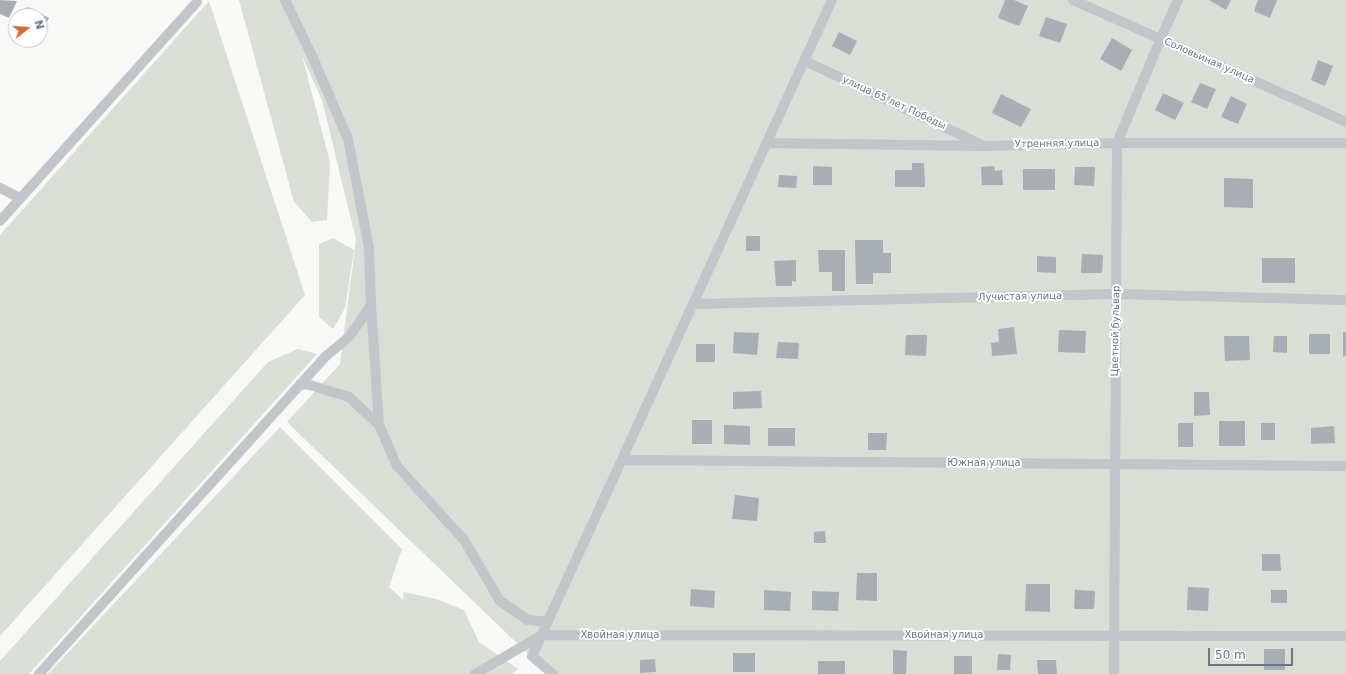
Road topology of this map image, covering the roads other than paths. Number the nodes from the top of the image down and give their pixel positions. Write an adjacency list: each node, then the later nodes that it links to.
1 (285, 0): 19 (street)
2 (832, 0): 7 (street)
3 (1073, 0): 6 (street, Соловьиная улица)
4 (1178, 0): 6 (street, Цветной бульвар)
5 (197, 2): 14 (street)
6 (1160, 40): 8 (street, Соловьиная улица); 10 (street, Цветной бульвар)
7 (805, 61): 9 (street); 12 (street, улица 65 лет Победы)
8 (1346, 122)
9 (768, 143): 12 (street, Утренняя улица); 18 (street)
10 (1117, 143): 11 (street, Утренняя улица); 12 (street, Утренняя улица); 16 (street, Цветной бульвар)
11 (1346, 143)
12 (983, 146)
13 (0, 188): 14 (street)
14 (20, 198): 15 (street)
15 (0, 221)
16 (1116, 294): 17 (street, Лучистая улица); 18 (street, Лучистая улица); 23 (street, Цветной бульвар)
17 (1346, 300)
18 (694, 304): 22 (street)
19 (371, 305): 20 (street); 21 (street)
20 (300, 384): 21 (street); 29 (street)
21 (379, 425): 25 (street)
22 (622, 460): 23 (street, Южная улица); 25 (street)
23 (1114, 464): 24 (street, Южная улица); 26 (street, Цветной бульвар)
24 (1346, 466)
25 (548, 622): 27 (street)
26 (1114, 634): 27 (street, Хвойная улица); 28 (street, Хвойная улица); 32 (street, Цветной бульвар)
27 (542, 635): 30 (street); 31 (street)
28 (1346, 636)
29 (39, 674)
30 (475, 674)
31 (553, 674)
32 (1114, 674)

